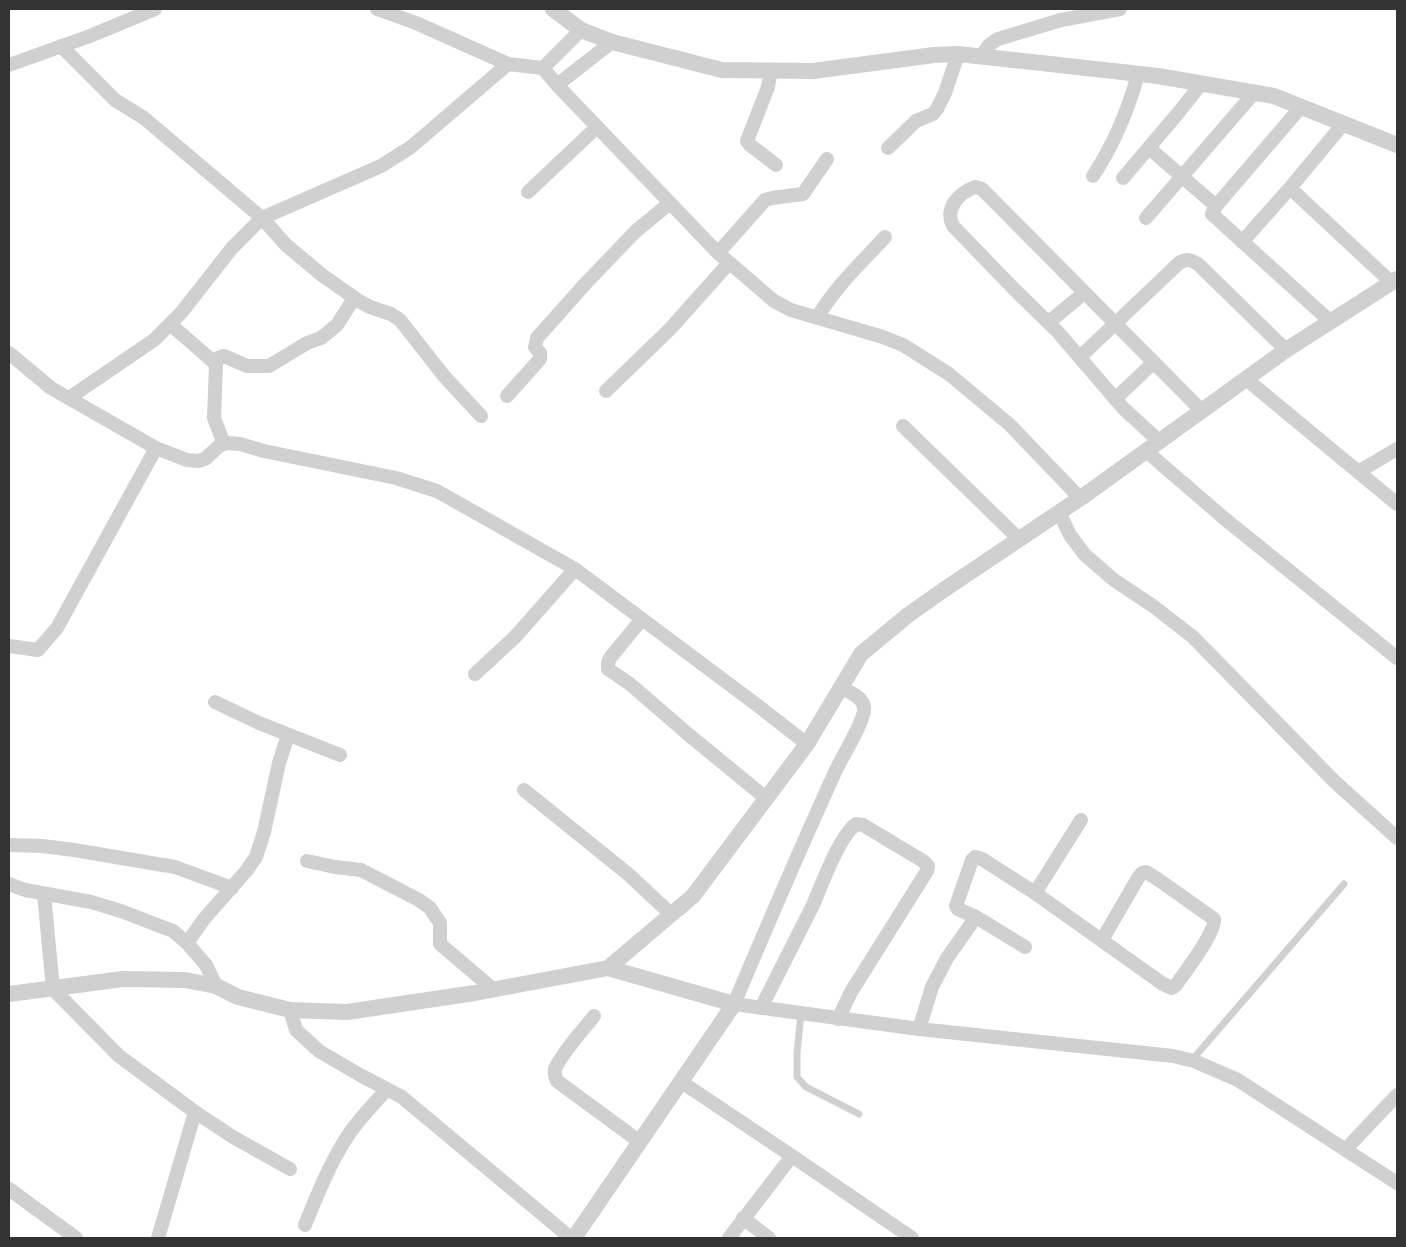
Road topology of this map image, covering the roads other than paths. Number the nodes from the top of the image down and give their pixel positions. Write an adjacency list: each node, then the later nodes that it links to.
1 (154, 9): 7 (street)
2 (377, 9): 10 (street)
3 (553, 9): 5 (street)
4 (1120, 9): 9 (street)
5 (581, 30): 6 (street); 12 (street)
6 (612, 42): 13 (street); 16 (street)
7 (61, 46): 11 (street); 33 (street)
8 (958, 54): 9 (street); 13 (street); 22 (street)
9 (981, 57): 14 (street)
10 (508, 64): 12 (street); 33 (street)
11 (9, 65)
12 (543, 68): 16 (street)
13 (771, 70): 25 (street)
14 (1138, 74): 15 (street); 27 (street)
15 (1202, 84): 17 (street); 23 (street)
16 (558, 85): 20 (street)
17 (1254, 93): 18 (street); 26 (street)
18 (1301, 107): 19 (street); 32 (street)
19 (1344, 123): 21 (street); 29 (street)
20 (597, 127): 30 (street); 31 (street)
21 (1397, 145)
22 (888, 148)
23 (1149, 148): 26 (street); 28 (street)
24 (827, 159): 37 (street)
25 (776, 165)
26 (1182, 175): 32 (street); 34 (street)
27 (1093, 176)
28 (1123, 178)
29 (1290, 188): 36 (street); 39 (street)
30 (528, 192)
31 (670, 202): 37 (street); 54 (street)
32 (1216, 206): 36 (street)
33 (262, 218): 41 (street); 45 (street)
34 (1146, 218)
35 (884, 237): 42 (street)
36 (1242, 242): 44 (street)
37 (718, 253): 38 (street)
38 (729, 263): 42 (street); 53 (street)
39 (1394, 281): 44 (street)
40 (1084, 293): 43 (street); 43 (street); 46 (street)
41 (354, 298): 51 (street); 58 (street)
42 (817, 318): 65 (street)
43 (1049, 322): 49 (street)
44 (1331, 322): 47 (street)
45 (170, 324): 51 (street); 55 (street)
46 (1114, 324): 47 (street); 49 (street); 50 (street)
47 (1286, 350): 52 (street)
48 (9, 353): 55 (street)
49 (1080, 358): 56 (street)
50 (1154, 363): 56 (street); 57 (street)
51 (216, 364): 60 (street)
52 (1246, 379): 57 (street); 64 (street)
53 (606, 391)
54 (507, 396)
55 (69, 398): 62 (street)
56 (1115, 399): 61 (street)
57 (1202, 411): 61 (street)
58 (481, 416)
59 (903, 426): 68 (street)
60 (224, 444): 62 (street); 69 (street)
61 (1153, 446): 65 (street); 72 (street)
62 (156, 448): 71 (street)
63 (1397, 449): 64 (street)
64 (1358, 472): 66 (street)
65 (1080, 498): 67 (street)
66 (1397, 504)
67 (1065, 524): 68 (street); 82 (street)
68 (1019, 539): 74 (street)
69 (575, 569): 70 (street); 73 (street)
70 (642, 618): 77 (street); 80 (street)
71 (9, 646)
72 (1397, 658)
73 (474, 674)
74 (851, 693): 77 (street); 100 (street)
75 (215, 702): 76 (street)
76 (288, 735): 78 (street); 87 (street)
77 (807, 744): 80 (street)
78 (340, 755)
79 (524, 790): 90 (street)
80 (767, 799): 90 (street)
81 (1081, 820): 88 (street)
82 (1397, 838)
83 (9, 845): 87 (street)
84 (307, 861): 98 (street)
85 (9, 884): 89 (street)
86 (1344, 884): 107 (lane)
87 (232, 888): 93 (street)
88 (1035, 893): 91 (street); 92 (street)
89 (44, 894): 93 (street); 97 (street)
90 (671, 914): 95 (street)
91 (976, 917): 94 (street); 106 (street)
92 (1102, 940): 92 (street)
93 (187, 943): 96 (street)
94 (1025, 946)
95 (608, 968): 98 (street); 100 (street)
96 (216, 986): 97 (street); 102 (street)
97 (53, 989): 99 (street); 111 (street)
98 (494, 990): 102 (street)
99 (9, 994)
100 (734, 1004): 101 (street); 108 (street)
101 (760, 1008): 103 (street); 105 (street)
102 (290, 1010): 109 (street)
103 (801, 1014): 105 (street); 112 (lane)
104 (594, 1016): 113 (street)
105 (838, 1018): 106 (street)
106 (919, 1029): 107 (street)
107 (1192, 1060): 114 (street)
108 (680, 1082): 113 (street); 115 (street)
109 (387, 1090): 120 (street); 123 (street)
110 (1397, 1095): 114 (street)
111 (194, 1112): 116 (street); 122 (street)
112 (859, 1114)
113 (640, 1142): 123 (street)
114 (1346, 1149): 117 (street)
115 (792, 1156): 119 (street); 126 (street)
116 (290, 1169)
117 (1397, 1183)
118 (9, 1189): 121 (street)
119 (743, 1218): 124 (street); 125 (street)
120 (306, 1226)
121 (76, 1238)
122 (158, 1238)
123 (573, 1238)
124 (729, 1238)
125 (769, 1238)
126 (910, 1238)

